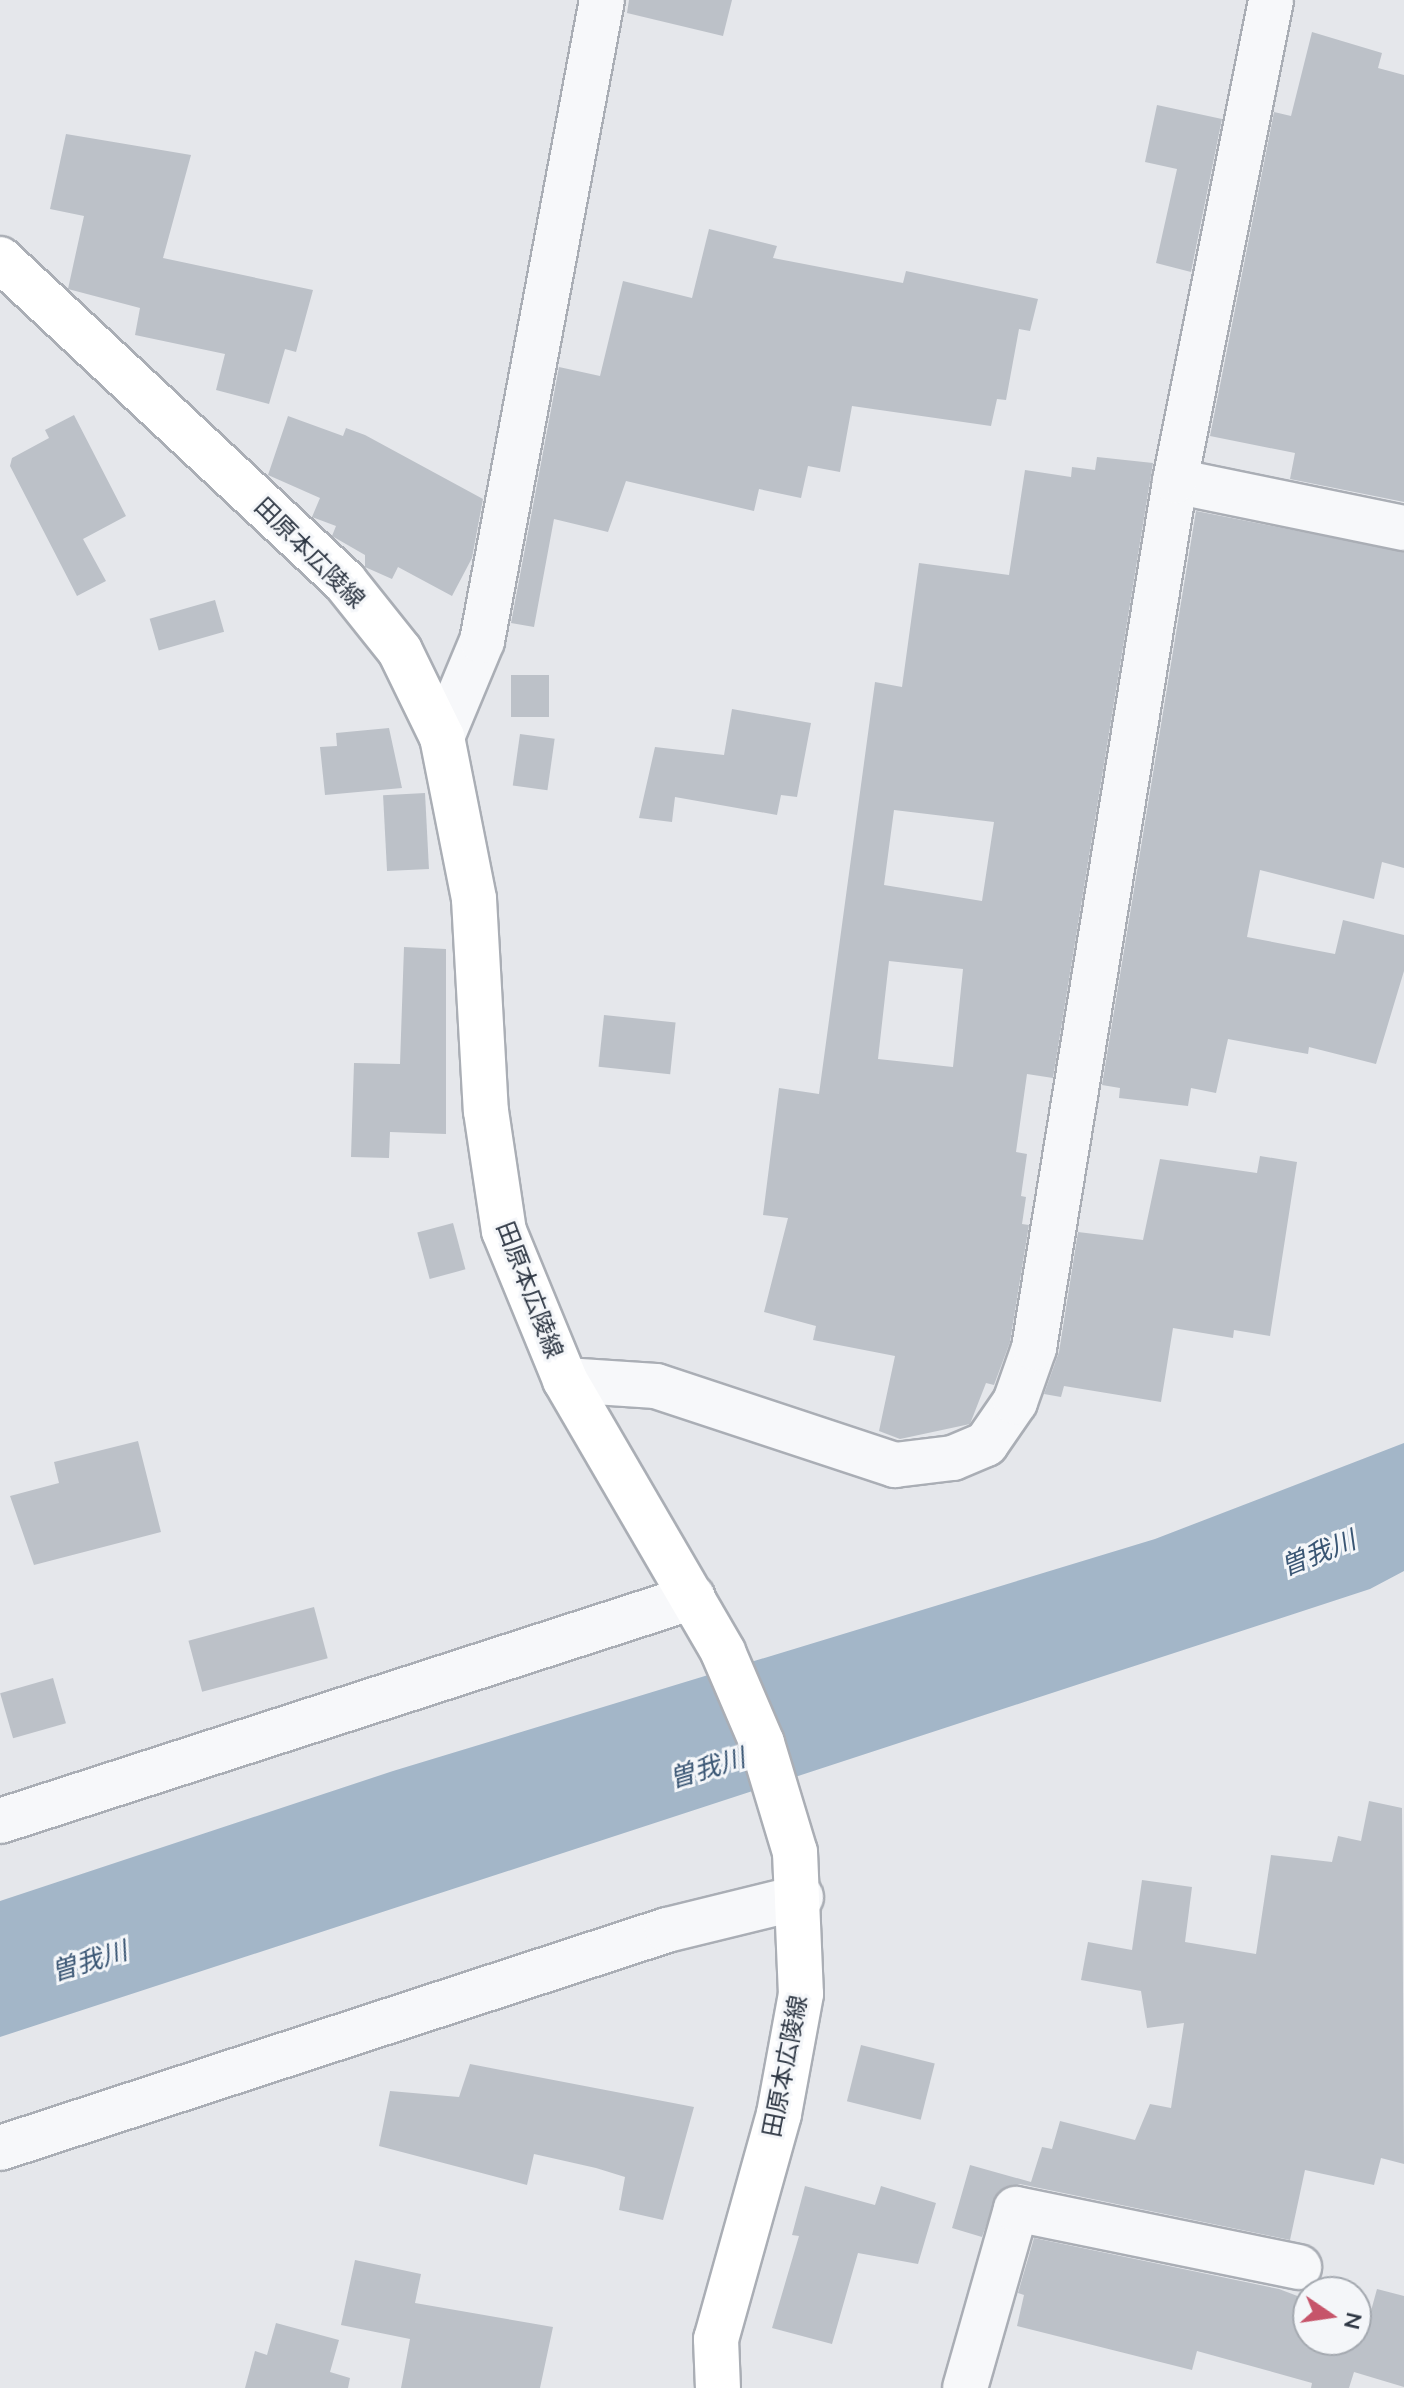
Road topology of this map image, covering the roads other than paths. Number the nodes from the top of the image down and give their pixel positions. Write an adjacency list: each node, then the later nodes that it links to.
1 (602, 0): 6 (street)
2 (1271, 0): 4 (street)
3 (0, 259): 6 (main road, 田原本広陵線)
4 (1175, 481): 5 (street); 7 (street)
5 (1404, 528)
6 (442, 737): 7 (main road, 田原本広陵線)
7 (565, 1380): 8 (main road, 田原本広陵線)
8 (693, 1597): 9 (street); 10 (main road, 田原本広陵線)
9 (0, 1821)
10 (801, 1897): 11 (street); 13 (main road, 田原本広陵線)
11 (0, 2148)
12 (1299, 2267): 14 (street)
13 (718, 2388)
14 (965, 2388)

